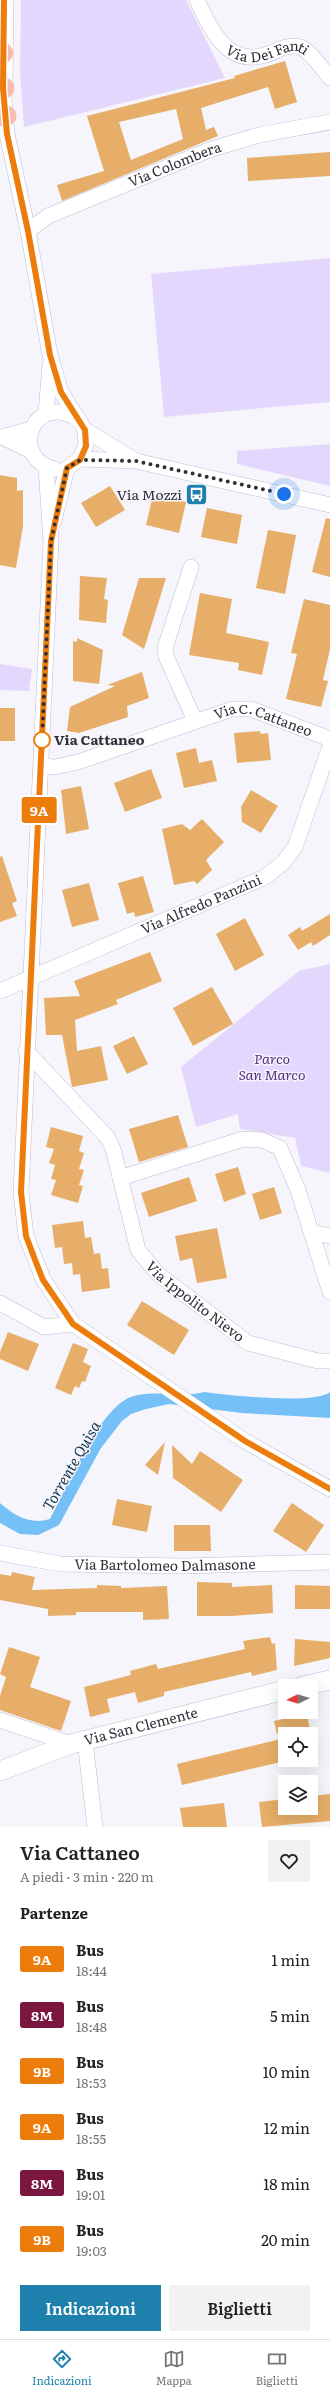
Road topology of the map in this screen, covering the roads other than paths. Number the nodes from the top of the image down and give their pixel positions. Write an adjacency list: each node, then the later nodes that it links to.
1 (4, 0): 3 (street)
2 (197, 0): 4 (street, Via Dei Fanti)
3 (1, 53): 5 (street)
4 (330, 78)
5 (1, 88): 6 (street)
6 (3, 114): 8 (street)
7 (330, 122): 8 (street, Via Colombera)
8 (28, 231): 9 (street)
9 (50, 355): 10 (street); 11 (street)
10 (46, 413): 11 (street); 12 (street)
11 (82, 425): 15 (street); 16 (street)
12 (31, 428): 13 (street); 14 (street)
13 (1, 437): 14 (street)
14 (31, 451): 17 (street)
15 (80, 460): 16 (street); 18 (street)
16 (136, 461): 19 (street)
17 (46, 467): 18 (street); 20 (street)
18 (67, 468): 20 (street)
19 (330, 504)
20 (51, 541): 25 (street)
21 (191, 567): 22 (street, Via C. Cattaneo)
22 (195, 721): 23 (street, Via C. Cattaneo); 25 (street, Via C. Cattaneo)
23 (330, 739)
24 (330, 746): 26 (street, Via Alfredo Panzini)
25 (41, 766): 26 (street)
26 (30, 978): 27 (street, Via Alfredo Panzini); 28 (street)
27 (0, 991)
28 (26, 1051): 29 (street, Via Ippolito Nievo); 34 (street)
29 (120, 1178): 30 (street); 35 (street, Via Ippolito Nievo)
30 (311, 1232): 31 (street); 32 (street)
31 (330, 1236)
32 (330, 1292)
33 (0, 1303): 34 (street)
34 (73, 1324): 36 (street)
35 (330, 1361)
36 (330, 1489)
37 (0, 1553): 38 (street, Via Bartolomeo Dalmasone)
38 (330, 1562)
39 (330, 1680): 40 (street)
40 (318, 1683)
41 (278, 1692): 43 (street, Via San Clemente)
42 (0, 1720): 43 (street)
43 (78, 1742): 44 (street, Via San Clemente); 45 (street)
44 (0, 1771)
45 (94, 1827)

